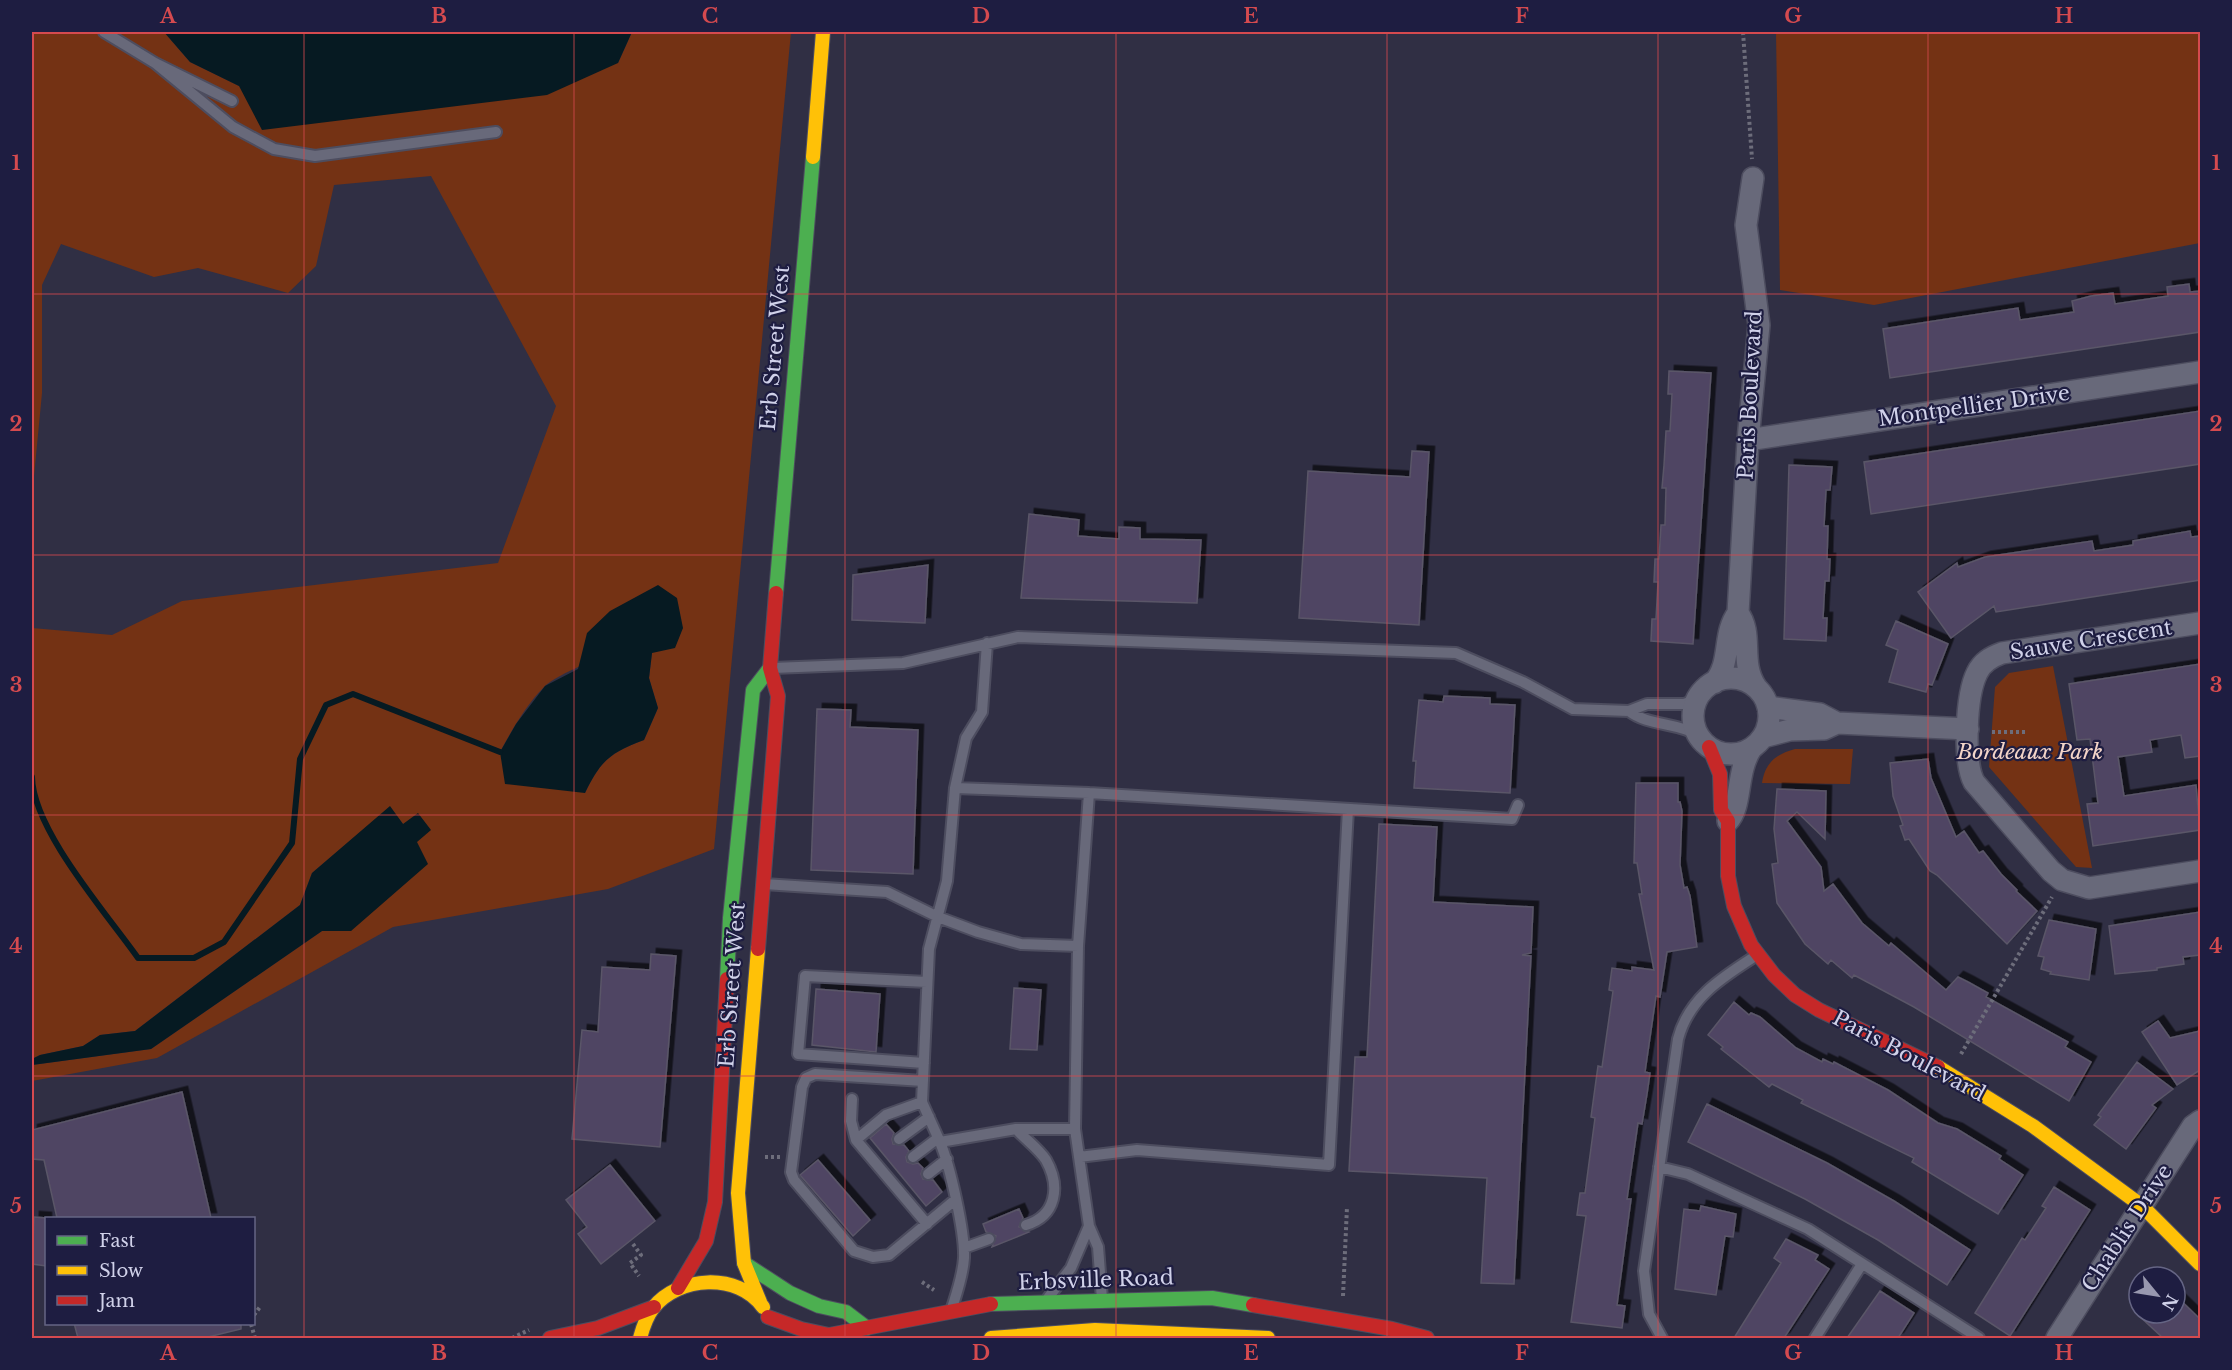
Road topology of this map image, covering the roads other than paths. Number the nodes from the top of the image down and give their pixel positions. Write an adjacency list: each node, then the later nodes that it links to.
1 (104, 32): 3 (lane)
2 (823, 32): 12 (main road, Erb Street West)
3 (155, 63): 4 (lane); 5 (lane)
4 (232, 101)
5 (496, 132)
6 (1753, 178): 8 (street, Paris Boulevard)
7 (2200, 372): 8 (street, Montpellier Drive)
8 (1748, 440): 9 (street, Paris Boulevard)
9 (1738, 613): 13 (street, Paris Boulevard); 14 (street, Paris Boulevard)
10 (2200, 623): 19 (street, Sauve Crescent)
11 (987, 643): 12 (lane); 17 (lane); 22 (lane)
12 (770, 668): 28 (main road, Erb Street West); 30 (main road, Erb Street West)
13 (1714, 683): 14 (street); 15 (street)
14 (1755, 687): 16 (street)
15 (1698, 699): 17 (lane); 20 (street)
16 (1768, 706): 18 (street); 21 (street)
17 (1629, 711): 20 (lane)
18 (1837, 723): 19 (street); 21 (street)
19 (1968, 729): 27 (street, Sauve Crescent)
20 (1704, 741): 21 (street); 26 (main road, Paris Boulevard)
21 (1757, 743): 26 (street, Paris Boulevard)
22 (955, 788): 23 (lane); 29 (lane)
23 (1089, 793): 25 (lane); 31 (lane)
24 (1518, 805): 25 (lane)
25 (1348, 808): 48 (lane)
26 (1728, 821): 32 (main road, Paris Boulevard)
27 (2200, 871)
28 (761, 884): 29 (lane); 33 (main road, Erb Street West)
29 (938, 916): 31 (lane); 34 (lane)
30 (730, 918): 33 (lane); 65 (main road, Erb Street West)
31 (1078, 946): 42 (lane)
32 (1758, 955): 51 (lane); 56 (main road, Paris Boulevard)
33 (755, 962): 62 (main road, Erb Street West)
34 (927, 982): 35 (lane); 35 (lane)
35 (924, 1063): 36 (lane)
36 (923, 1081): 38 (lane); 57 (lane)
37 (852, 1099): 44 (lane)
38 (922, 1102): 39 (lane); 44 (lane)
39 (929, 1117): 43 (lane); 45 (lane)
40 (2200, 1120): 56 (street, Chablis Drive)
41 (1016, 1129): 42 (lane); 45 (lane); 58 (lane)
42 (1075, 1129): 48 (lane)
43 (899, 1139)
44 (856, 1140): 50 (lane)
45 (939, 1140): 47 (lane); 49 (lane)
46 (882, 1152): 50 (lane)
47 (913, 1157)
48 (1080, 1157): 59 (lane)
49 (947, 1159): 53 (lane); 55 (lane)
50 (873, 1160): 54 (lane)
51 (1659, 1167): 63 (lane); 80 (lane)
52 (897, 1170): 54 (lane)
53 (928, 1174)
54 (887, 1177): 57 (lane)
55 (955, 1200): 57 (lane); 61 (lane)
56 (2142, 1206): 64 (main road, Paris Boulevard); 83 (street, Chablis Drive)
57 (927, 1224)
58 (1026, 1225)
59 (1089, 1226): 66 (lane); 68 (lane)
60 (989, 1239): 61 (lane)
61 (964, 1253): 70 (lane)
62 (744, 1263): 67 (main road, Erb Street West); 72 (main road)
63 (1862, 1264): 81 (lane); 82 (lane)
64 (2200, 1264)
65 (678, 1288): 67 (main road); 69 (main road)
66 (1102, 1300): 68 (main road, Erbsville Road); 73 (lane); 79 (main road, Erbsville Road)
67 (760, 1302): 71 (main road, Erb Street West)
68 (1045, 1302): 70 (main road, Erbsville Road)
69 (654, 1307): 74 (main road); 75 (main road)
70 (951, 1311): 72 (main road, Erbsville Road)
71 (768, 1317): 72 (main road, Erbsville Road); 76 (main road, Erb Street West)
72 (867, 1328)
73 (1078, 1330): 77 (main road); 78 (main road)
74 (550, 1338)
75 (640, 1338)
76 (774, 1338)
77 (991, 1338)
78 (1268, 1338)
79 (1427, 1338)
80 (1662, 1338)
81 (1815, 1338)
82 (1979, 1338)
83 (2057, 1338)

